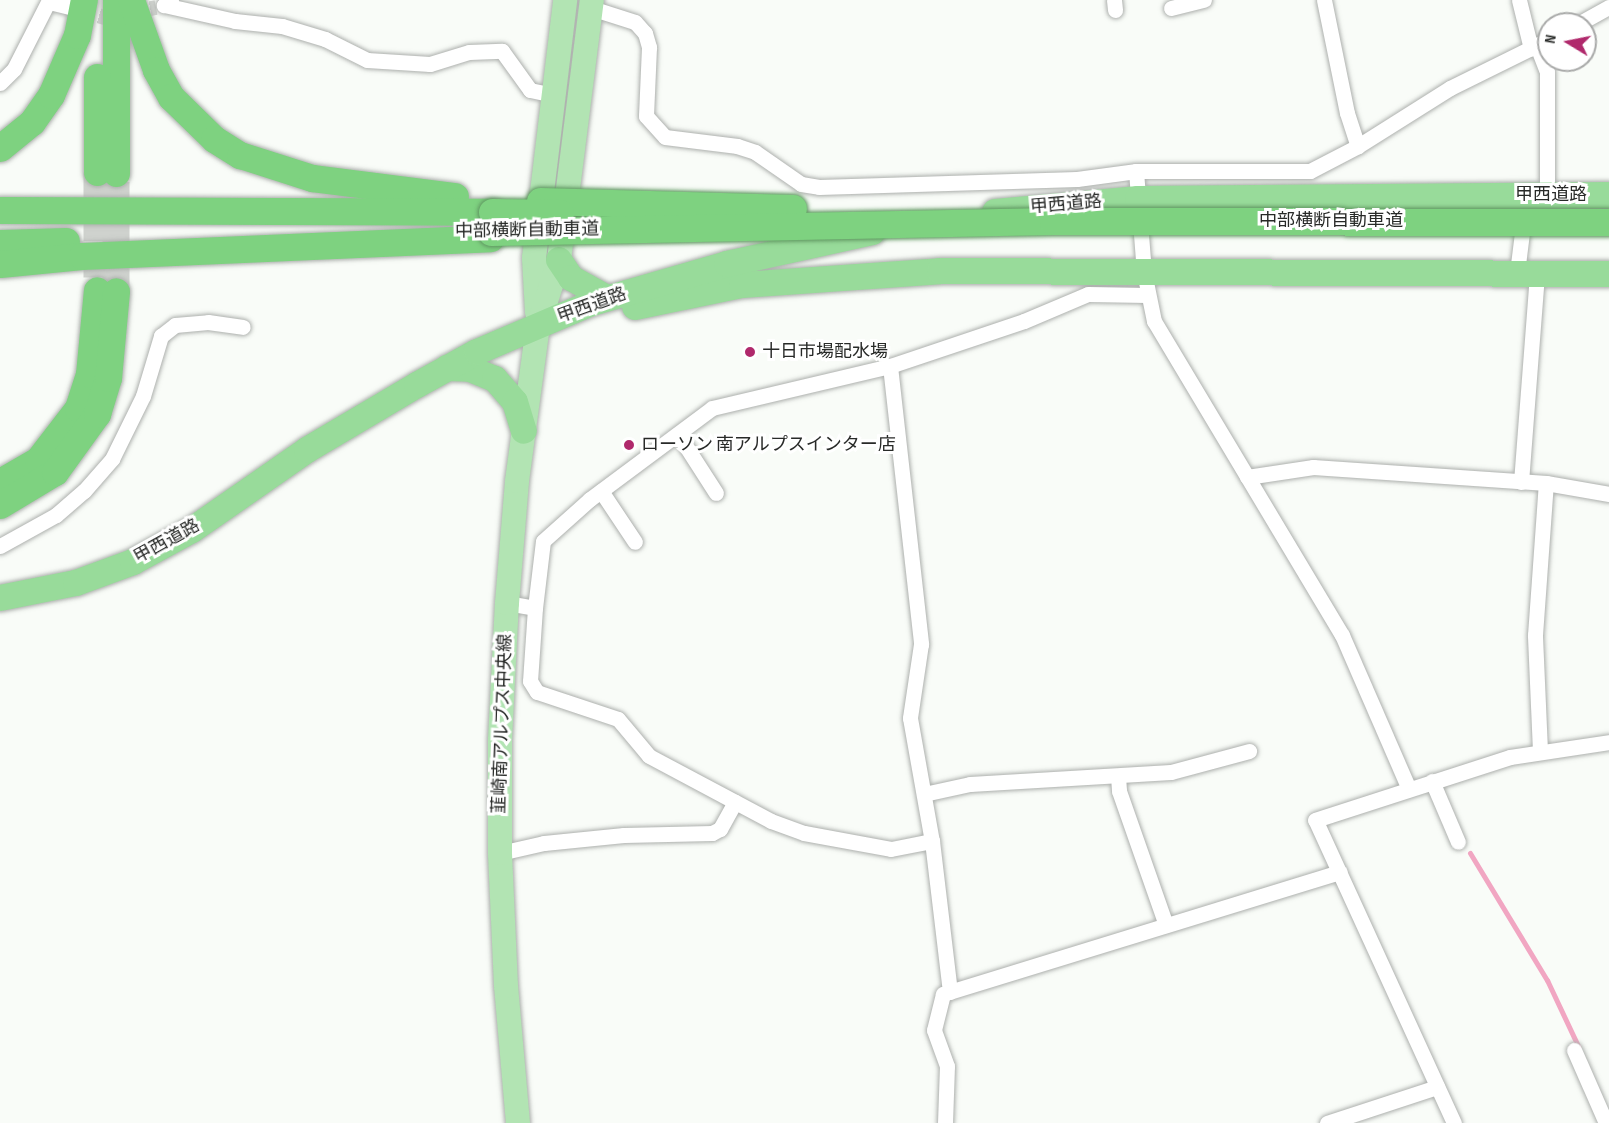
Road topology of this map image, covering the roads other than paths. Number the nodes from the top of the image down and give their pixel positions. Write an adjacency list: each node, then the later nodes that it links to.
1 (98, 0): 2 (highway)
2 (116, 0)
3 (565, 0): 16 (main road)
4 (1204, 0): 11 (street)
5 (1324, 0): 17 (street)
6 (1519, 0): 12 (street)
7 (49, 1): 9 (street); 15 (street)
8 (155, 3): 16 (street); 24 (highway)
9 (76, 4): 18 (highway)
10 (591, 4): 19 (street); 28 (main road)
11 (1171, 8)
12 (1537, 40)
13 (1537, 46): 17 (street)
14 (1547, 72): 21 (street)
15 (0, 83)
16 (553, 94): 34 (main road)
17 (1358, 146): 19 (street)
18 (0, 148)
19 (1136, 171): 22 (street)
20 (1609, 195): 21 (highway, 甲西道路)
21 (1537, 196): 22 (highway, 甲西道路); 30 (street)
22 (1138, 199): 32 (street); 33 (highway, 甲西道路)
23 (0, 210): 24 (highway, 中部横断自動車道)
24 (491, 220): 25 (highway, 中部横断自動車道, bridge); 25 (highway, 中部横断自動車道, bridge); 27 (highway, 中部横断自動車道); 29 (highway)
25 (1053, 221): 26 (highway, 中部横断自動車道, bridge)
26 (1609, 222)
27 (0, 243)
28 (559, 260): 33 (highway); 34 (main road)
29 (0, 264)
30 (1527, 273): 31 (highway, 甲西道路); 32 (highway, 甲西道路); 42 (street)
31 (1609, 274)
32 (1146, 284): 34 (highway, 甲西道路); 36 (street); 40 (street)
33 (607, 298): 34 (highway, 甲西道路)
34 (538, 326): 37 (highway, 甲西道路); 38 (main road, 韮崎南アルプス中央線)
35 (243, 327): 49 (street)
36 (890, 366): 39 (street); 59 (street)
37 (447, 368): 38 (highway); 50 (highway, 甲西道路)
38 (524, 431): 51 (main road, 韮崎南アルプス中央線)
39 (678, 434): 44 (street); 45 (street)
40 (1247, 477): 42 (street); 58 (street)
41 (0, 482): 47 (highway)
42 (1521, 482): 43 (street)
43 (1546, 483): 46 (street); 55 (street)
44 (601, 491): 48 (street); 52 (street)
45 (717, 494)
46 (1609, 494)
47 (0, 505)
48 (635, 542)
49 (0, 546)
50 (0, 598)
51 (507, 603): 52 (street); 63 (main road, 韮崎南アルプス中央線)
52 (535, 608): 60 (street)
53 (1609, 742): 55 (street)
54 (1249, 751): 56 (street)
55 (1540, 751): 57 (street)
56 (1118, 776): 59 (street); 65 (street)
57 (1432, 781): 58 (street); 62 (street)
58 (1408, 789): 64 (street)
59 (924, 794): 61 (street)
60 (735, 802): 61 (street); 63 (street)
61 (932, 841): 66 (street)
62 (1458, 842)
63 (500, 853): 69 (main road, 韮崎南アルプス中央線)
64 (1340, 872): 65 (street); 68 (street)
65 (1166, 925): 66 (street)
66 (950, 992): 70 (street)
67 (1574, 1050): 73 (street)
68 (1437, 1088): 71 (street); 72 (street)
69 (519, 1123)
70 (945, 1123)
71 (1326, 1123)
72 (1454, 1123)
73 (1606, 1123)

